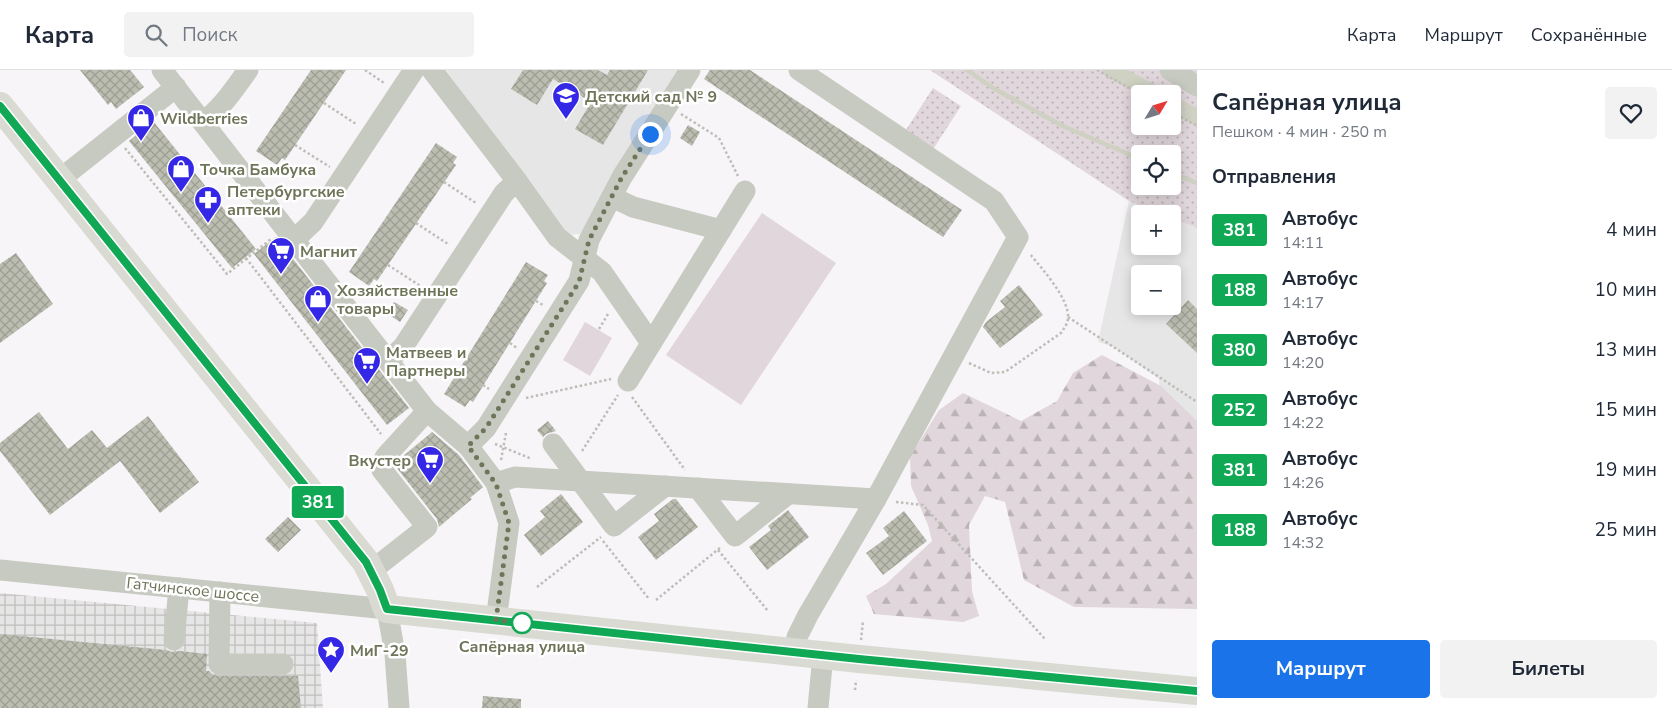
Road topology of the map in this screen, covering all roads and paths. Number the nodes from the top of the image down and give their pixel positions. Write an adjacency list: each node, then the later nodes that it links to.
1 (162, 70): 11 (street)
2 (248, 70): 17 (street)
3 (365, 70): 13 (path)
4 (414, 70): 13 (street)
5 (432, 70): 25 (street)
6 (690, 70): 28 (street)
7 (799, 70): 33 (street)
8 (1097, 70): 12 (path)
9 (1170, 70): 10 (street)
10 (1197, 86)
11 (176, 87): 17 (street); 21 (street)
12 (1131, 89)
13 (398, 93): 20 (street)
14 (324, 103): 20 (path)
15 (0, 106): 24 (main road)
16 (1181, 117): 19 (path)
17 (203, 122): 32 (street)
18 (696, 123): 27 (path)
19 (1197, 126)
20 (371, 134): 23 (street)
21 (115, 136): 24 (street); 35 (path)
22 (295, 145): 23 (path)
23 (344, 176): 32 (street)
24 (59, 180): 65 (main road)
25 (517, 181): 29 (street); 36 (street)
26 (444, 182): 29 (path)
27 (745, 191): 31 (street)
28 (612, 197): 31 (street); 36 (street)
29 (491, 213): 34 (street)
30 (416, 223): 34 (path)
31 (721, 230): 40 (street)
32 (290, 233): 35 (path); 42 (street)
33 (1018, 237): 39 (path); 41 (street)
34 (464, 254): 38 (street)
35 (246, 258): 51 (path)
36 (585, 258): 40 (street); 48 (street)
37 (388, 265): 38 (path)
38 (436, 296): 42 (street)
39 (1068, 317): 41 (path); 45 (path)
40 (651, 343): 43 (street)
41 (954, 356): 60 (street)
42 (389, 360): 46 (street)
43 (624, 387): 44 (path); 52 (path); 54 (path)
44 (520, 400)
45 (1197, 402)
46 (427, 412): 48 (street); 51 (street)
47 (506, 429): 50 (path)
48 (478, 444): 50 (path); 55 (street)
49 (553, 444): 56 (street)
50 (503, 448): 53 (path); 55 (path)
51 (392, 450): 65 (street)
52 (582, 450)
53 (540, 462)
54 (685, 470)
55 (499, 474): 56 (street); 73 (street)
56 (581, 481): 57 (street); 61 (street)
57 (665, 486): 58 (street); 61 (street)
58 (698, 488): 59 (street); 62 (street)
59 (788, 494): 60 (street); 62 (street)
60 (876, 499): 75 (path); 78 (street)
61 (607, 532): 66 (path); 69 (path)
62 (735, 536): 63 (path)
63 (718, 550): 70 (path); 72 (path)
64 (0, 570): 67 (street, Гатчинское шоссе)
65 (371, 571): 71 (main road)
66 (537, 587)
67 (179, 588): 68 (street, Гатчинское шоссе); 76 (street)
68 (220, 592): 71 (street, Гатчинское шоссе); 80 (street)
69 (648, 599)
70 (656, 600)
71 (387, 609): 73 (main road); 82 (street)
72 (768, 611)
73 (496, 620): 78 (main road)
74 (863, 621): 77 (path)
75 (1045, 639)
76 (174, 640)
77 (860, 646)
78 (796, 652): 79 (main road)
79 (823, 655): 81 (main road); 83 (street)
80 (283, 664)
81 (1197, 691)
82 (399, 708)
83 (818, 708)

